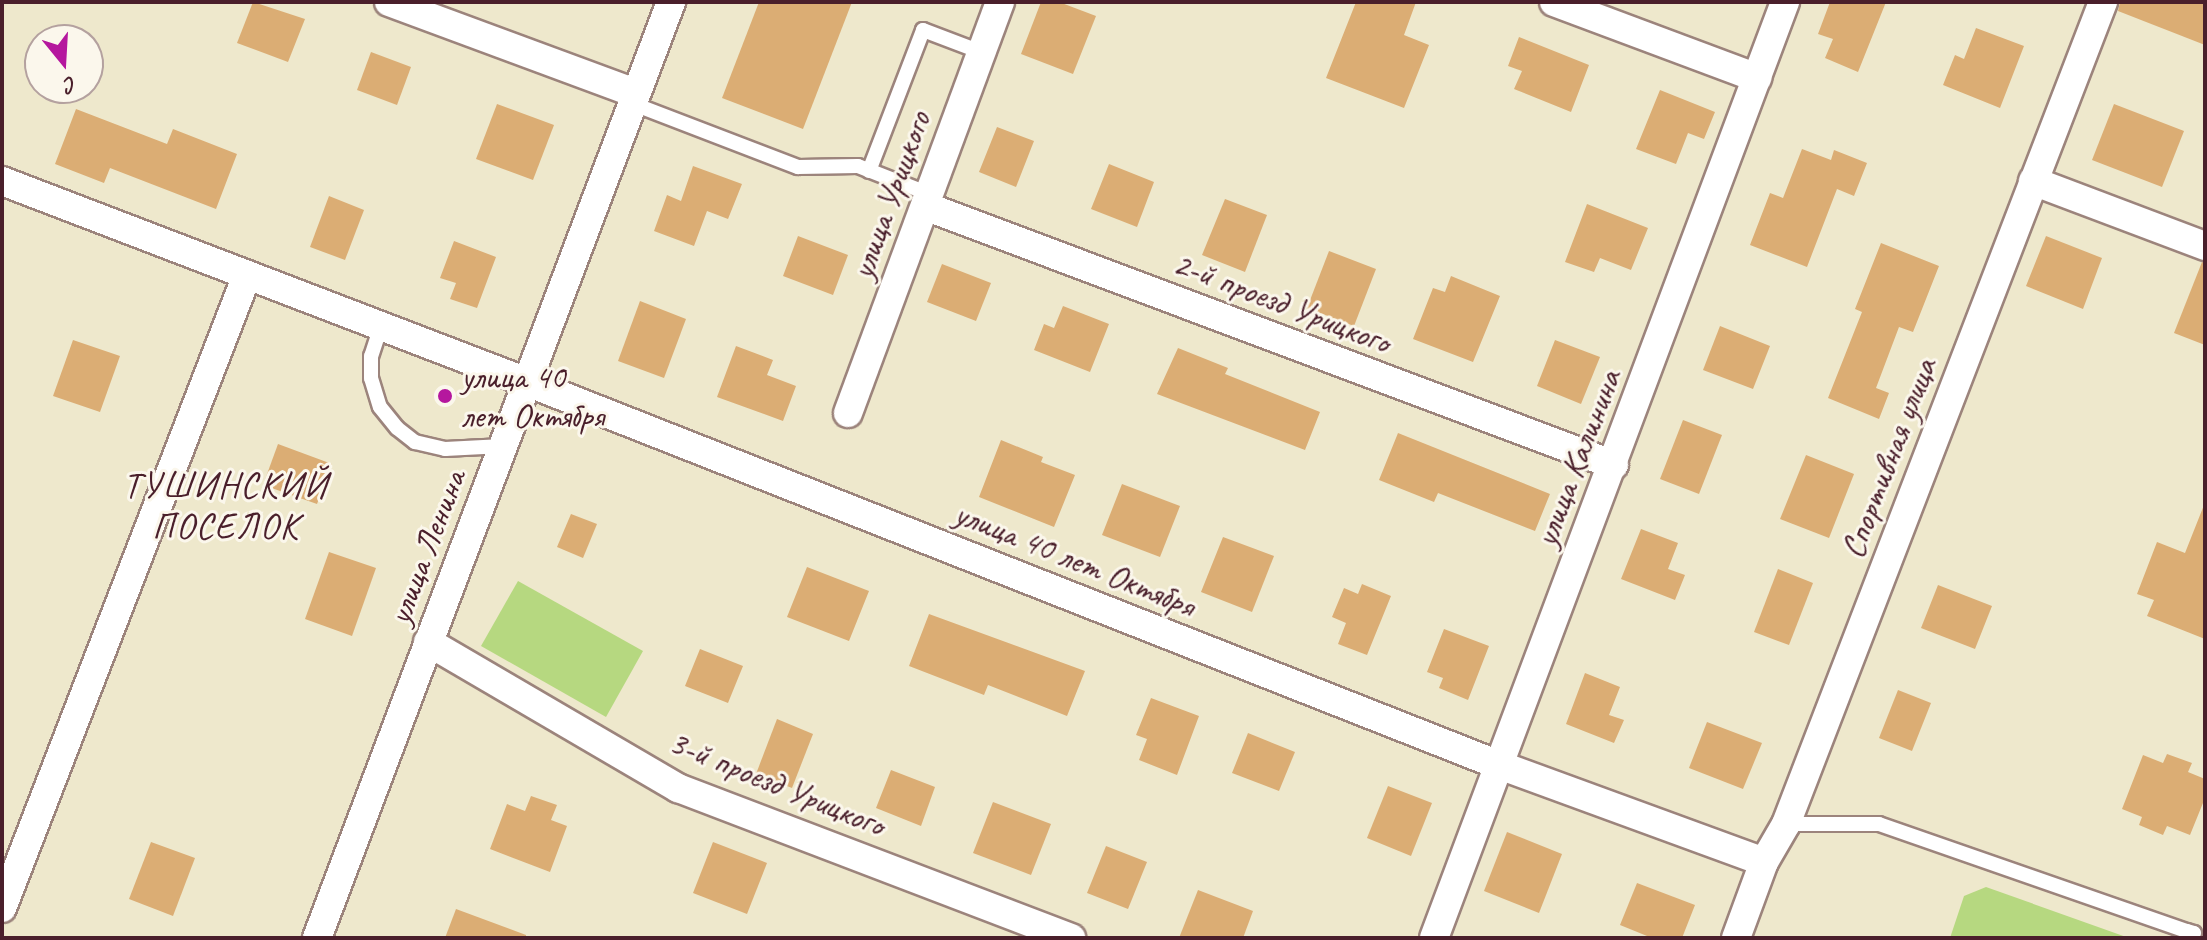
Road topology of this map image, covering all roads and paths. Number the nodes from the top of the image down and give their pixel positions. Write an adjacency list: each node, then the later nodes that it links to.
1 (389, 2): 9 (street)
2 (671, 2): 9 (street, улица Ленина)
3 (1000, 2): 7 (street, улица Урицкого)
4 (1554, 2): 8 (street)
5 (1785, 2): 8 (street, улица Калинина)
6 (2103, 2): 12 (street, Спортивная улица)
7 (981, 52): 10 (lane); 13 (street, улица Урицкого)
8 (1757, 78): 20 (street, улица Калинина)
9 (633, 98): 10 (lane); 17 (street, улица Ленина)
10 (869, 171): 13 (lane)
11 (2, 181): 15 (street, улица 40 лет Октября)
12 (2033, 181): 14 (street); 23 (street, Спортивная улица)
13 (927, 200): 18 (street, улица Урицкого); 20 (street, 2-й проезд Урицкого)
14 (2205, 246)
15 (247, 275): 16 (street, улица 40 лет Октября); 25 (street)
16 (381, 326): 17 (street, улица 40 лет Октября); 19 (lane)
17 (527, 382): 19 (street, улица Ленина); 22 (street, улица 40 лет Октября)
18 (848, 413)
19 (503, 446): 21 (street, улица Ленина)
20 (1614, 465): 22 (street, улица Калинина)
21 (428, 642): 27 (street, улица Ленина); 28 (street, 3-й проезд Урицкого)
22 (1499, 765): 24 (street, улица 40 лет Октября); 29 (street, улица Калинина)
23 (1786, 824): 24 (street, Спортивная улица); 26 (lane)
24 (1764, 862): 30 (street, Спортивная улица)
25 (2, 908)
26 (2197, 936)
27 (317, 938)
28 (1071, 938)
29 (1434, 938)
30 (1736, 938)

